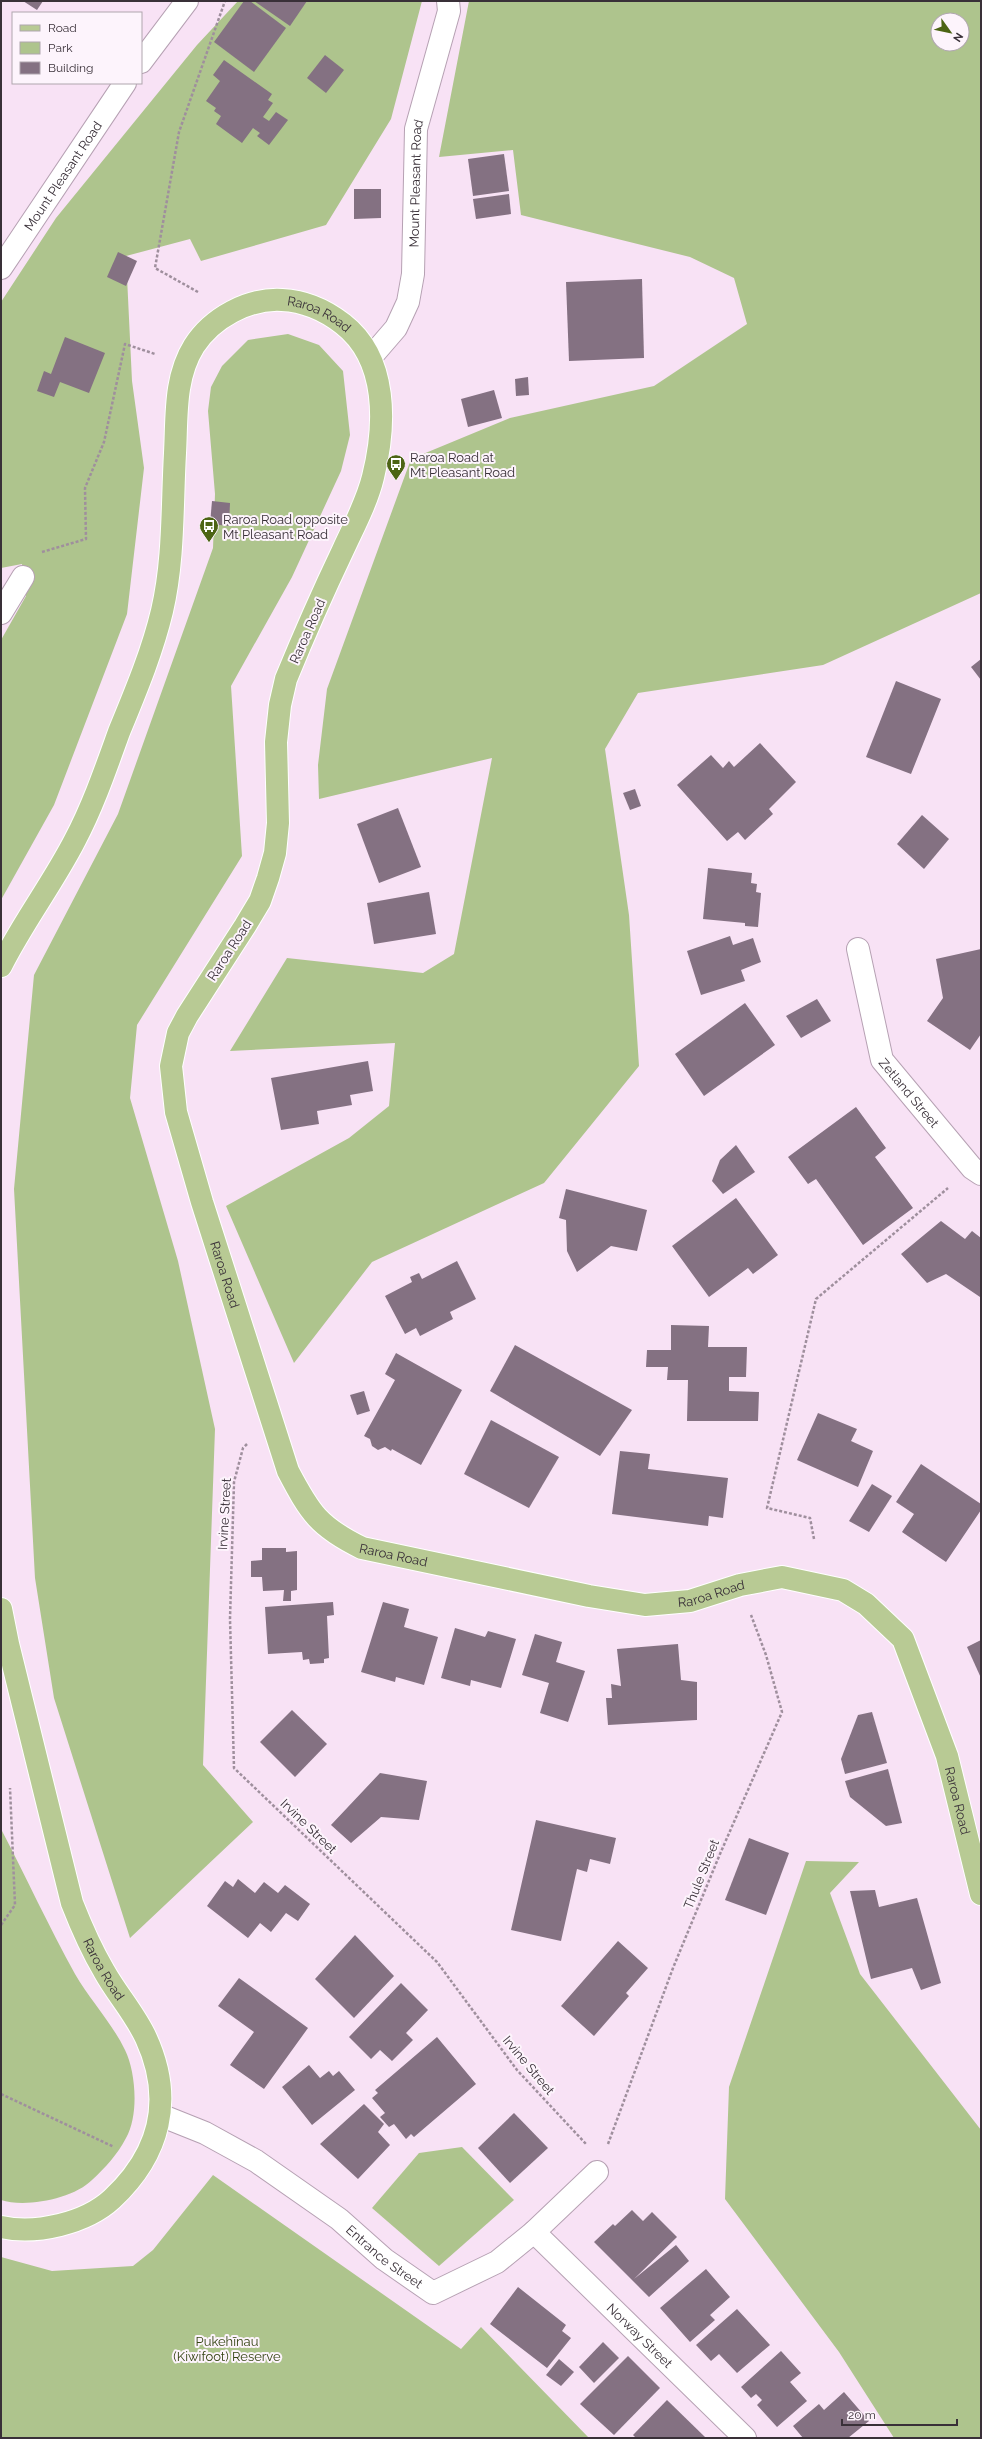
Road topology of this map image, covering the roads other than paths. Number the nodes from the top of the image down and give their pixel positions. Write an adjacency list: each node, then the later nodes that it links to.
1 (187, 1): 3 (street)
2 (448, 1): 6 (street, Mount Pleasant Road)
3 (142, 61)
4 (124, 84): 5 (street, Mount Pleasant Road)
5 (1, 268)
6 (371, 357): 10 (main road, Raroa Road); 13 (main road, Raroa Road)
7 (22, 577): 8 (street)
8 (1, 613)
9 (858, 949): 11 (street, Zetland Street)
10 (1, 966)
11 (976, 1171)
12 (1, 1609): 14 (main road, Raroa Road)
13 (981, 1894)
14 (160, 2115): 16 (main road, Raroa Road); 17 (street, Entrance Street)
15 (597, 2172): 17 (street, Entrance Street)
16 (1, 2226)
17 (534, 2232): 18 (street, Norway Street)
18 (745, 2438)

